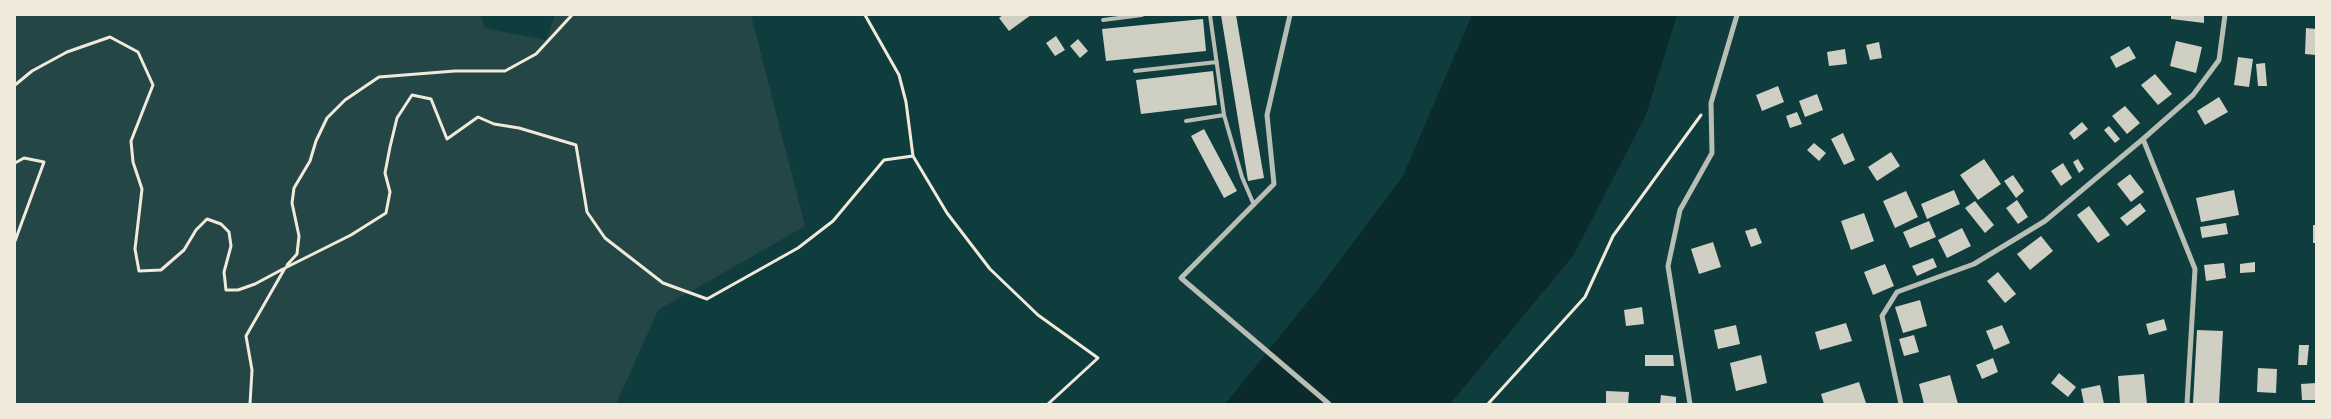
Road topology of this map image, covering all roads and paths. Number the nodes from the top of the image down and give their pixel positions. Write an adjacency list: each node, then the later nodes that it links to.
1 (572, 15): 20 (path)
2 (865, 15): 16 (path)
3 (1142, 15): 8 (lane)
4 (1210, 15): 9 (lane)
5 (1290, 15): 18 (street)
6 (1736, 15): 12 (street)
7 (2225, 15): 15 (street)
8 (1103, 20)
9 (1216, 62): 10 (lane); 13 (lane)
10 (1135, 71)
11 (15, 86): 20 (path)
12 (1710, 103): 24 (path); 25 (street)
13 (1224, 115): 14 (lane); 18 (lane)
14 (1186, 121)
15 (2144, 139): 26 (street); 27 (street)
16 (913, 156): 20 (path); 22 (path)
17 (15, 163): 19 (path)
18 (1254, 205): 23 (street)
19 (15, 242)
20 (285, 268): 21 (path)
21 (250, 404)
22 (1048, 404)
23 (1329, 404)
24 (1488, 404)
25 (1690, 404)
26 (1901, 404)
27 (2187, 404)

